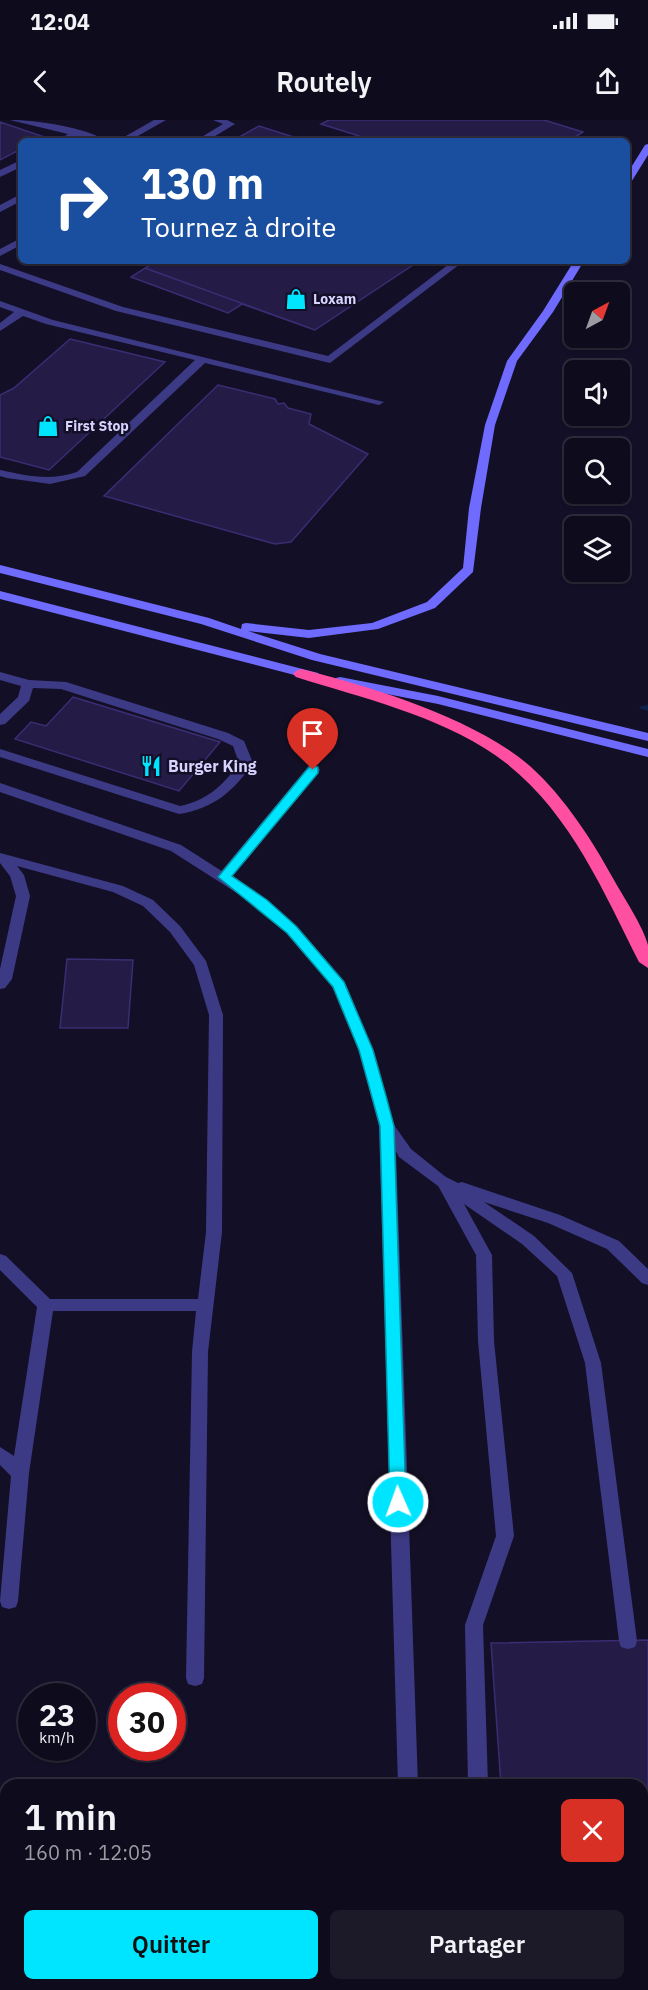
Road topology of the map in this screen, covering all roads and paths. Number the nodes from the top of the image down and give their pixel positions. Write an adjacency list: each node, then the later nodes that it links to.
1 (15, 120): 4 (street)
2 (161, 120): 7 (street)
3 (219, 120): 8 (street)
4 (77, 133): 5 (street); 6 (street)
5 (68, 138)
6 (92, 138)
7 (128, 138)
8 (205, 138)
9 (648, 147): 12 (main road)
10 (18, 165): 11 (street)
11 (0, 174)
12 (630, 177)
13 (18, 199): 14 (street)
14 (0, 209)
15 (18, 243): 16 (street)
16 (0, 252)
17 (455, 264): 19 (street)
18 (577, 264): 28 (main road)
19 (0, 267)
20 (0, 304): 21 (street)
21 (21, 312): 22 (street); 23 (street)
22 (0, 328)
23 (203, 359): 24 (street); 25 (street)
24 (380, 402)
25 (0, 473)
26 (0, 569): 28 (main road)
27 (0, 595): 29 (main road)
28 (205, 621): 33 (main road)
29 (301, 674): 35 (main road); 40 (highway)
30 (0, 676): 31 (street)
31 (28, 684): 32 (street); 34 (street)
32 (0, 721)
33 (648, 737)
34 (0, 753)
35 (648, 753)
36 (313, 770): 39 (street)
37 (0, 787): 39 (street)
38 (2, 857): 41 (street); 47 (street)
39 (224, 877): 42 (street)
40 (648, 962)
41 (0, 984)
42 (387, 1126): 43 (street); 53 (street)
43 (444, 1182): 45 (street); 51 (street); 54 (street)
44 (0, 1260): 46 (street)
45 (648, 1279)
46 (46, 1305): 47 (street); 49 (street)
47 (204, 1305): 52 (street)
48 (0, 1454): 49 (street)
49 (20, 1473): 50 (street)
50 (9, 1601)
51 (628, 1641)
52 (195, 1678)
53 (408, 1779)
54 (478, 1779)

